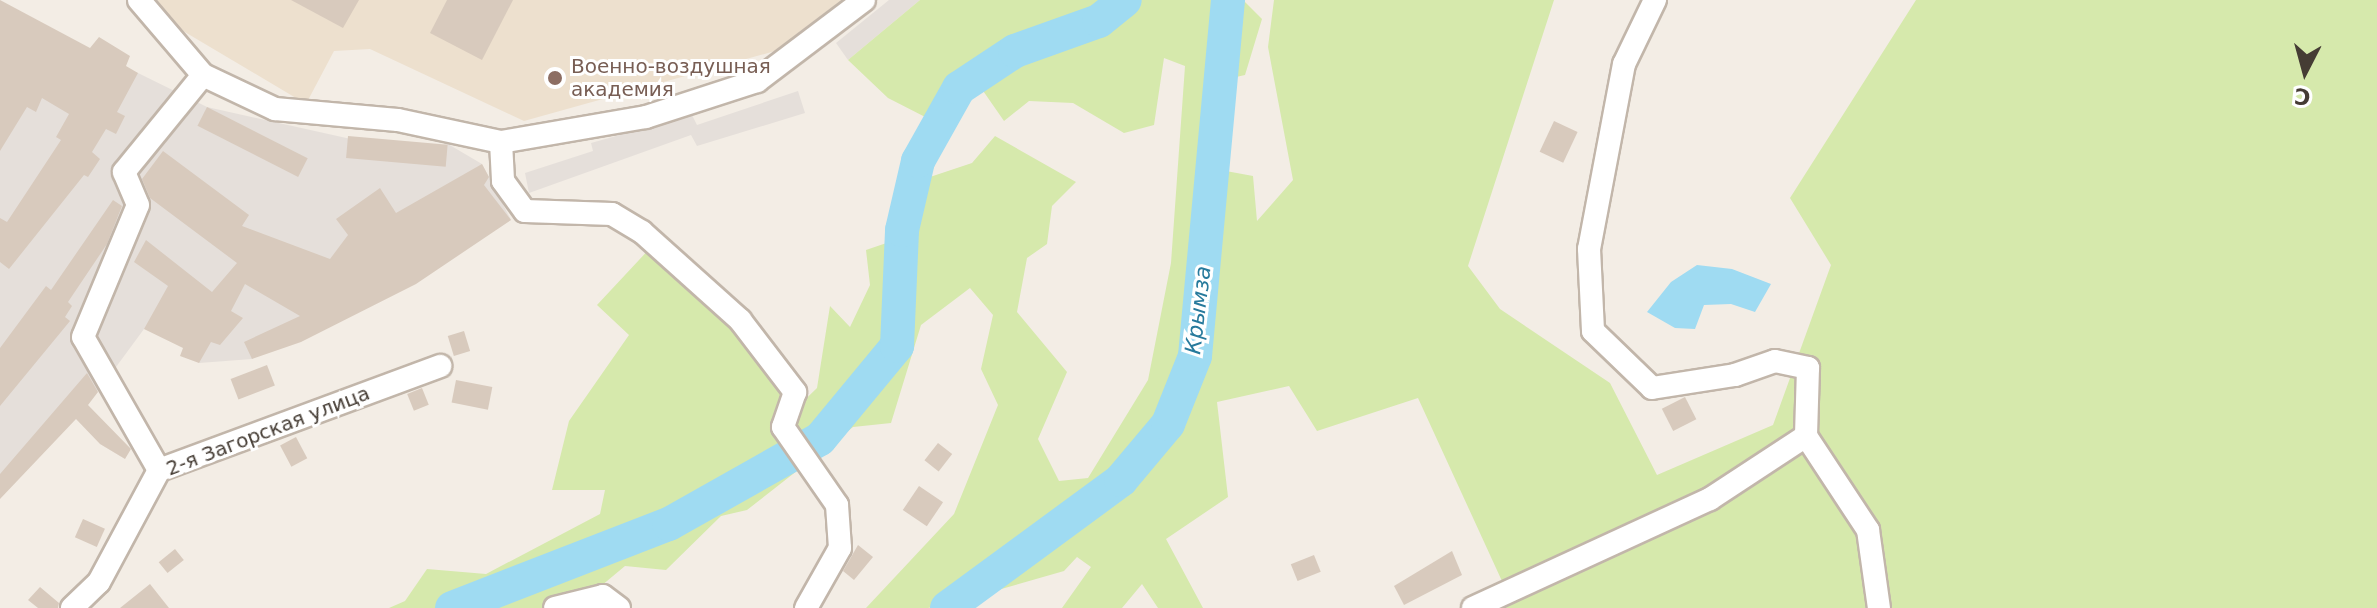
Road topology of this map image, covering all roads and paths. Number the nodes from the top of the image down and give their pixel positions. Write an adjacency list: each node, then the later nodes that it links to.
1 (139, 0): 4 (street)
2 (864, 0): 5 (street)
3 (1655, 0): 7 (street)
4 (203, 75): 5 (street); 8 (street)
5 (501, 142): 12 (street)
6 (440, 366): 8 (street, 2-я Загорская улица)
7 (1806, 436): 13 (street); 14 (street)
8 (159, 470): 9 (street, 2-я Загорская улица)
9 (72, 608)
10 (555, 608): 11 (street)
11 (619, 608)
12 (806, 608)
13 (1473, 608)
14 (1879, 608)

